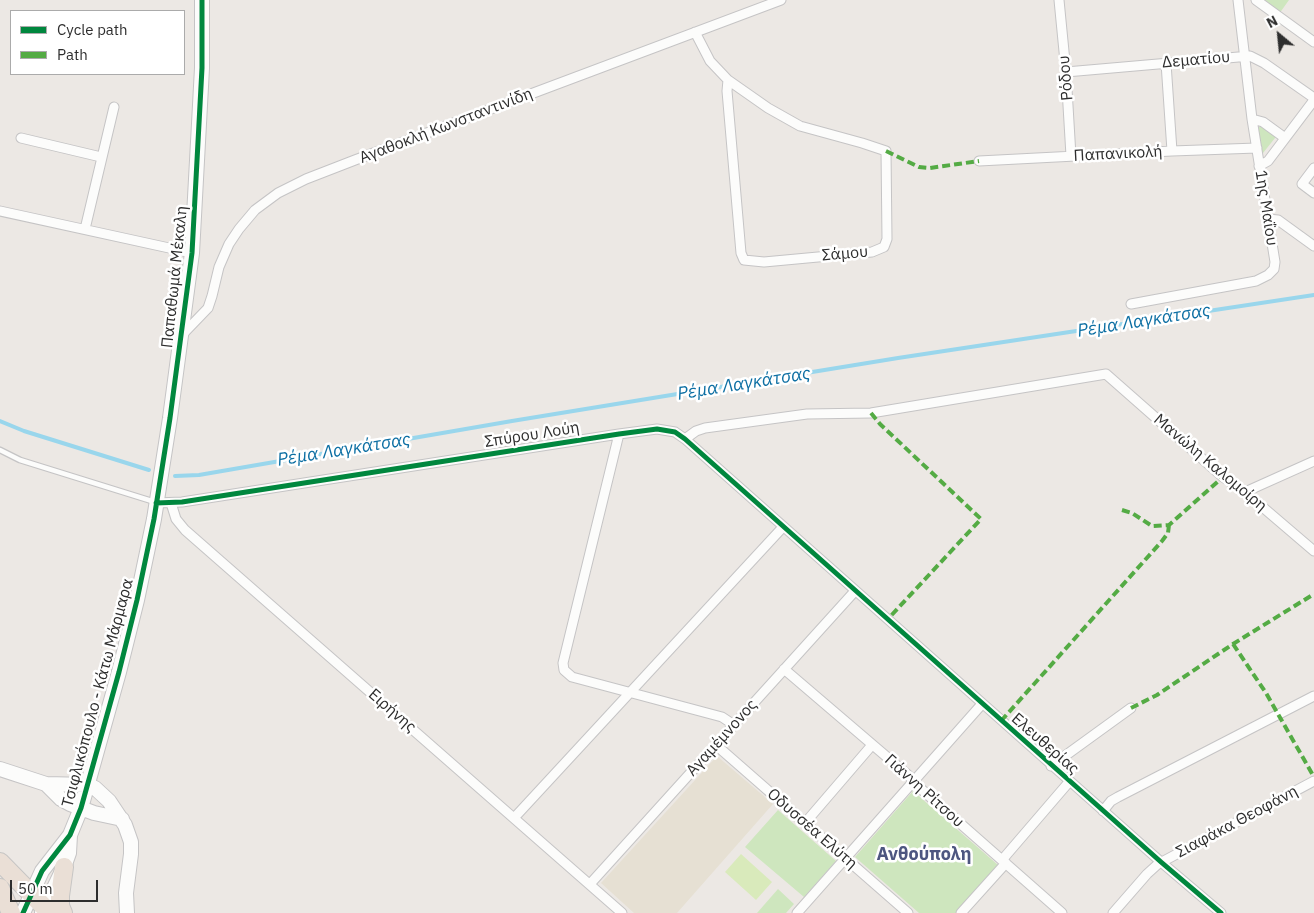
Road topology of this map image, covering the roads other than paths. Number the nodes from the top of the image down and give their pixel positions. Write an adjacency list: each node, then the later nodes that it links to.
1 (202, 0): 29 (street, Παπαθωμά Μέκαλη)
2 (781, 0): 6 (street, Αγαθοκλή Κωνσταντινίδη)
3 (1059, 0): 10 (street, Ρόδου)
4 (1238, 0): 8 (street, 1ης Μαΐου)
5 (1256, 0): 7 (street)
6 (695, 32): 11 (street, Σάμου); 31 (street, Αγαθοκλή Κωνσταντινίδη)
7 (1314, 42)
8 (1244, 56): 9 (street, Δεματίου); 12 (street, Δεματίου); 14 (street, 1ης Μαΐου)
9 (1166, 63): 10 (street, Δεματίου); 18 (street)
10 (1066, 72): 19 (street, Ρόδου)
11 (728, 80): 11 (street, Σάμου)
12 (1314, 99): 16 (street)
13 (114, 107): 20 (street)
14 (1252, 119): 16 (street); 17 (street, 1ης Μαΐου)
15 (21, 138): 20 (street)
16 (1285, 138): 22 (street)
17 (1257, 148): 18 (street, Παπανικολή); 22 (street, 1ης Μαΐου)
18 (1172, 151): 19 (street, Παπανικολή)
19 (1071, 156): 21 (street, Παπανικολή)
20 (101, 157): 27 (street)
21 (979, 161)
22 (1260, 166): 26 (street, 1ης Μαΐου)
23 (1314, 168): 24 (street)
24 (1314, 193)
25 (0, 211): 27 (street)
26 (1268, 219): 28 (street); 30 (street, 1ης Μαΐου)
27 (84, 229): 29 (street)
28 (1314, 246)
29 (192, 253): 31 (street, Παπαθωμά Μέκαλη)
30 (1132, 304)
31 (182, 335): 37 (street, Παπαθωμά Μέκαλη)
32 (619, 434): 33 (street, Σπύρου Λούη); 38 (street, Σπύρου Λούη); 44 (street)
33 (685, 438): 36 (street, Μανώλη Καλομοίρη); 39 (street, Σπύρου Λούη)
34 (0, 450): 37 (lane)
35 (1314, 461): 36 (street)
36 (1245, 492): 40 (street, Μανώλη Καλομοίρη)
37 (156, 503): 38 (street, Σπύρου Λούη); 41 (street, Παπαθωμά Μέκαλη)
38 (171, 503): 60 (street, Ειρήνης)
39 (783, 527): 42 (street, Σπύρου Λούη); 44 (street)
40 (1314, 551)
41 (146, 554): 57 (street, Τσιφλικόπουλο - Κάτω Μάρμαρα)
42 (855, 591): 43 (street, Αγαμέμνονoς); 46 (street, Ελευθερίας)
43 (784, 670): 48 (street, Αγαμέμνονoς); 50 (street, Γιάννη Ρίτσου)
44 (631, 692): 48 (street); 60 (street)
45 (1314, 696): 59 (street)
46 (982, 704): 51 (street, Ελευθερίας); 53 (street)
47 (1131, 708): 51 (street)
48 (734, 725): 49 (street, Αγαμέμνονoς)
49 (716, 745): 62 (street, Οδυσσέα Ελύτη); 69 (street, Αγαμέμνονoς)
50 (872, 745): 53 (street, Γιάννη Ρίτσου); 62 (street)
51 (1051, 766): 55 (street, Ελευθερίας)
52 (0, 769): 56 (street)
53 (913, 781): 64 (street); 66 (street, Γιάννη Ρίτσου)
54 (1314, 781): 67 (street, Σιαφάκα Θεοφάνη)
55 (1069, 782): 59 (street, Ελευθερίας); 66 (street)
56 (46, 784): 57 (street); 58 (street)
57 (88, 785): 58 (street, Τσιφλικόπουλο - Κάτω Μάρμαρα); 61 (street)
58 (81, 808): 61 (street); 63 (street, Τσιφλικόπουλο - Κάτω Μάρμαρα)
59 (1103, 811): 67 (street, Ελευθερίας)
60 (514, 818): 69 (street, Ειρήνης)
61 (122, 819): 76 (street)
62 (805, 823): 64 (street, Οδυσσέα Ελύτη)
63 (70, 835): 68 (street, Τσιφλικόπουλο - Κάτω Μάρμαρα); 71 (street, Τσιφλικόπουλο - Κάτω Μάρμαρα)
64 (845, 858): 78 (street); 79 (street, Οδυσσέα Ελύτη)
65 (0, 862): 71 (highway)
66 (1004, 862): 80 (street); 81 (street, Γιάννη Ρίτσου)
67 (1161, 862): 82 (street, Σιαφάκα Θεοφάνη); 83 (street, Ελευθερίας)
68 (64, 867): 72 (street, Τσιφλικόπουλο - Κάτω Μάρμαρα); 75 (highway)
69 (590, 884): 77 (street, Ειρήνης)
70 (0, 888): 73 (highway)
71 (31, 894): 72 (highway); 74 (street, Τσιφλικόπουλο - Κάτω Μάρμαρα)
72 (45, 911)
73 (11, 913)
74 (23, 913)
75 (62, 913)
76 (127, 913)
77 (622, 913)
78 (797, 913)
79 (908, 913)
80 (961, 913)
81 (1062, 913)
82 (1113, 913)
83 (1221, 913)

